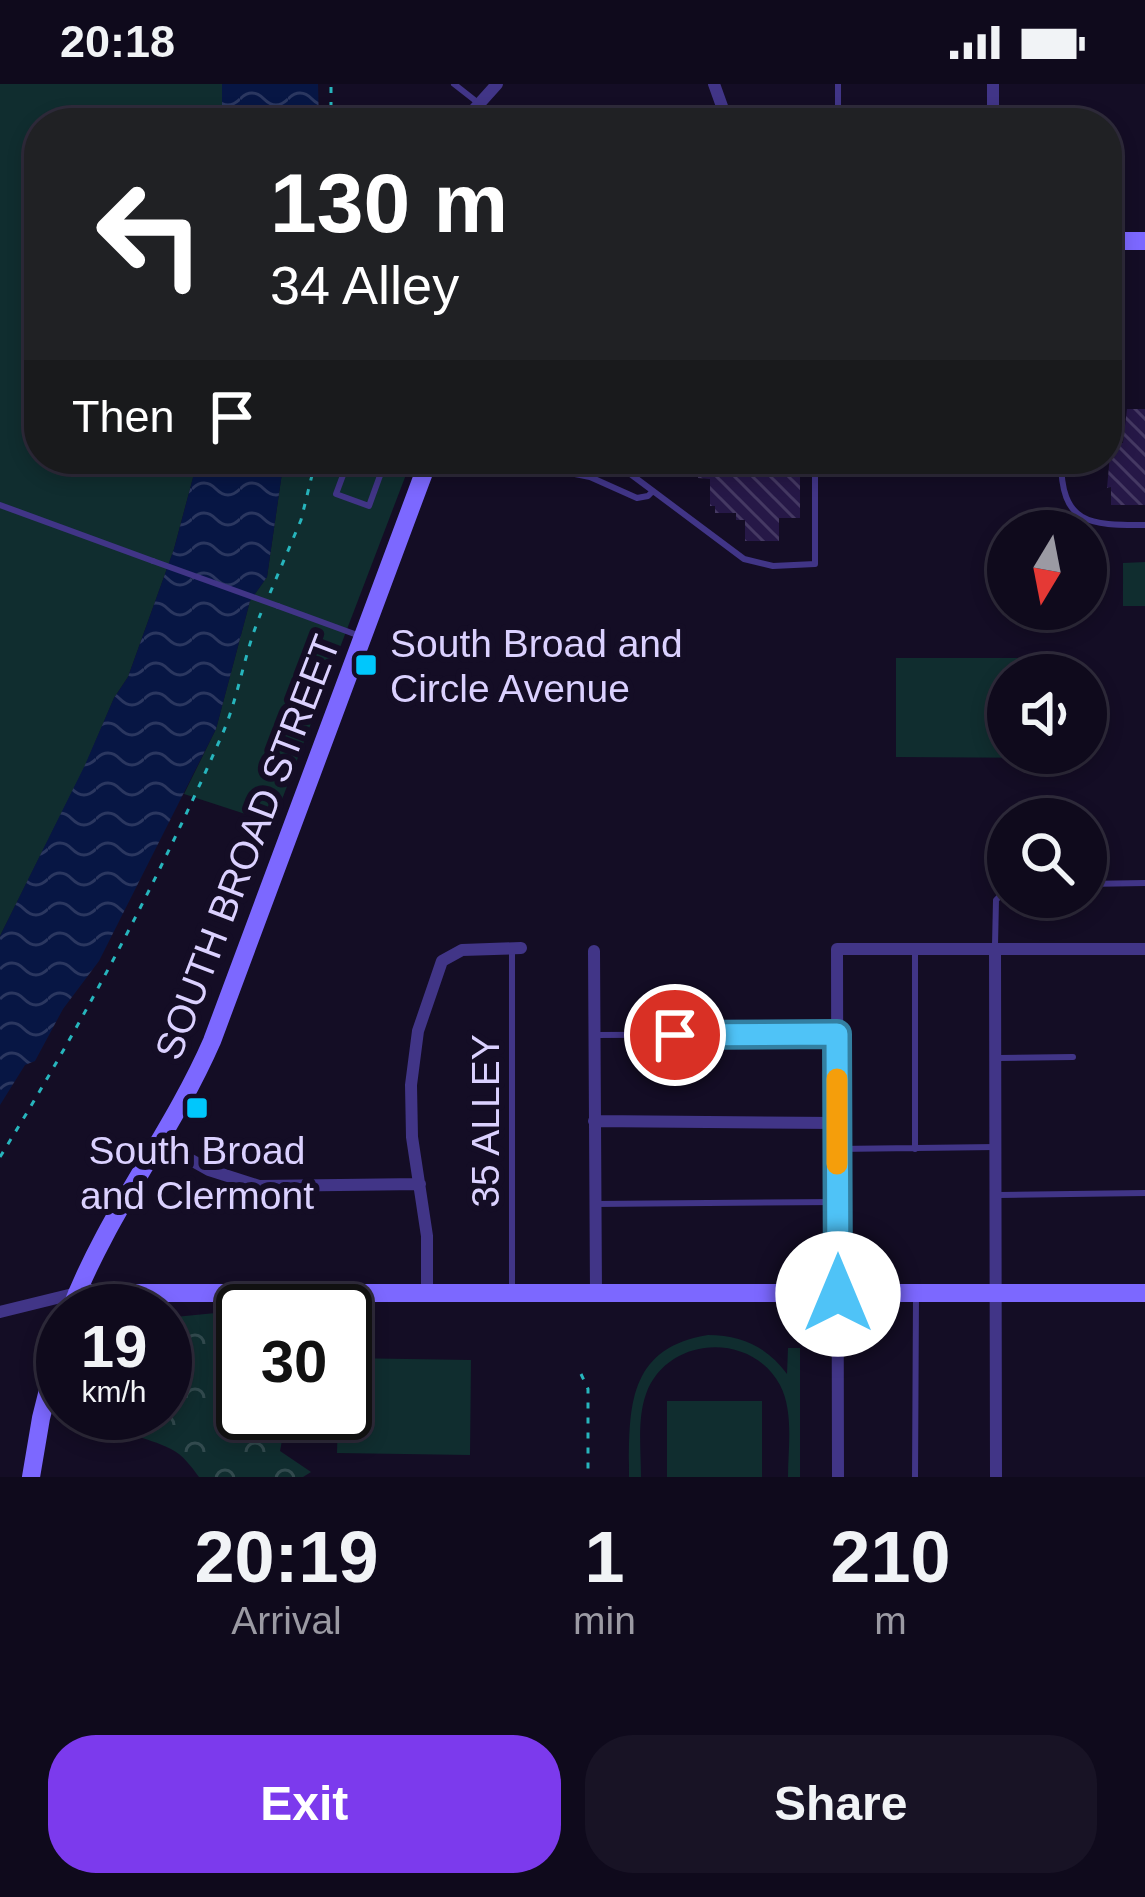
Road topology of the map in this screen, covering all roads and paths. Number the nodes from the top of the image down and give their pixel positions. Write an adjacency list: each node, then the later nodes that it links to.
1 (454, 84): 3 (lane)
2 (497, 84): 3 (street)
3 (479, 105): 4 (street)
4 (476, 108)
5 (312, 474): 16 (path)
6 (343, 474): 7 (lane)
7 (381, 474)
8 (424, 474): 18 (main road, SOUTH BROAD STREET)
9 (571, 474): 13 (lane)
10 (631, 474): 13 (lane)
11 (815, 474): 13 (lane)
12 (1062, 474): 15 (lane)
13 (653, 490)
14 (0, 505): 18 (lane, bridge)
15 (1145, 525)
16 (269, 595)
17 (261, 613): 37 (path)
18 (363, 637): 33 (main road, SOUTH BROAD STREET)
19 (1145, 883): 20 (lane)
20 (1107, 884)
21 (996, 918): 24 (lane)
22 (516, 948): 38 (street); 47 (lane, 35 ALLEY)
23 (915, 949): 24 (street); 27 (street); 36 (lane)
24 (995, 949): 25 (street); 30 (street)
25 (1145, 949)
26 (593, 951): 28 (street)
27 (837, 1034): 28 (lane); 32 (street)
28 (594, 1035): 31 (street)
29 (1073, 1057): 30 (lane)
30 (995, 1058): 34 (street)
31 (595, 1121): 32 (street); 42 (street)
32 (837, 1123): 35 (street)
33 (159, 1142): 38 (street); 43 (main road, SOUTH BROAD STREET)
34 (995, 1148): 36 (lane); 40 (street)
35 (837, 1149): 36 (lane); 41 (street)
36 (915, 1149)
37 (0, 1157)
38 (420, 1184): 44 (street)
39 (1145, 1193): 40 (lane)
40 (995, 1195): 45 (street)
41 (837, 1202): 42 (lane); 49 (street)
42 (595, 1204): 48 (street)
43 (81, 1284)
44 (427, 1293): 47 (main road); 51 (main road)
45 (995, 1293): 46 (main road); 50 (main road); 60 (street)
46 (1145, 1293)
47 (512, 1294): 48 (main road)
48 (596, 1294): 49 (main road)
49 (838, 1294): 50 (main road); 58 (street)
50 (916, 1294): 59 (lane)
51 (192, 1299)
52 (36, 1307): 53 (street)
53 (0, 1312)
54 (581, 1374): 56 (path)
55 (37, 1440): 57 (main road)
56 (588, 1472)
57 (31, 1477)
58 (838, 1477)
59 (915, 1477)
60 (996, 1477)

